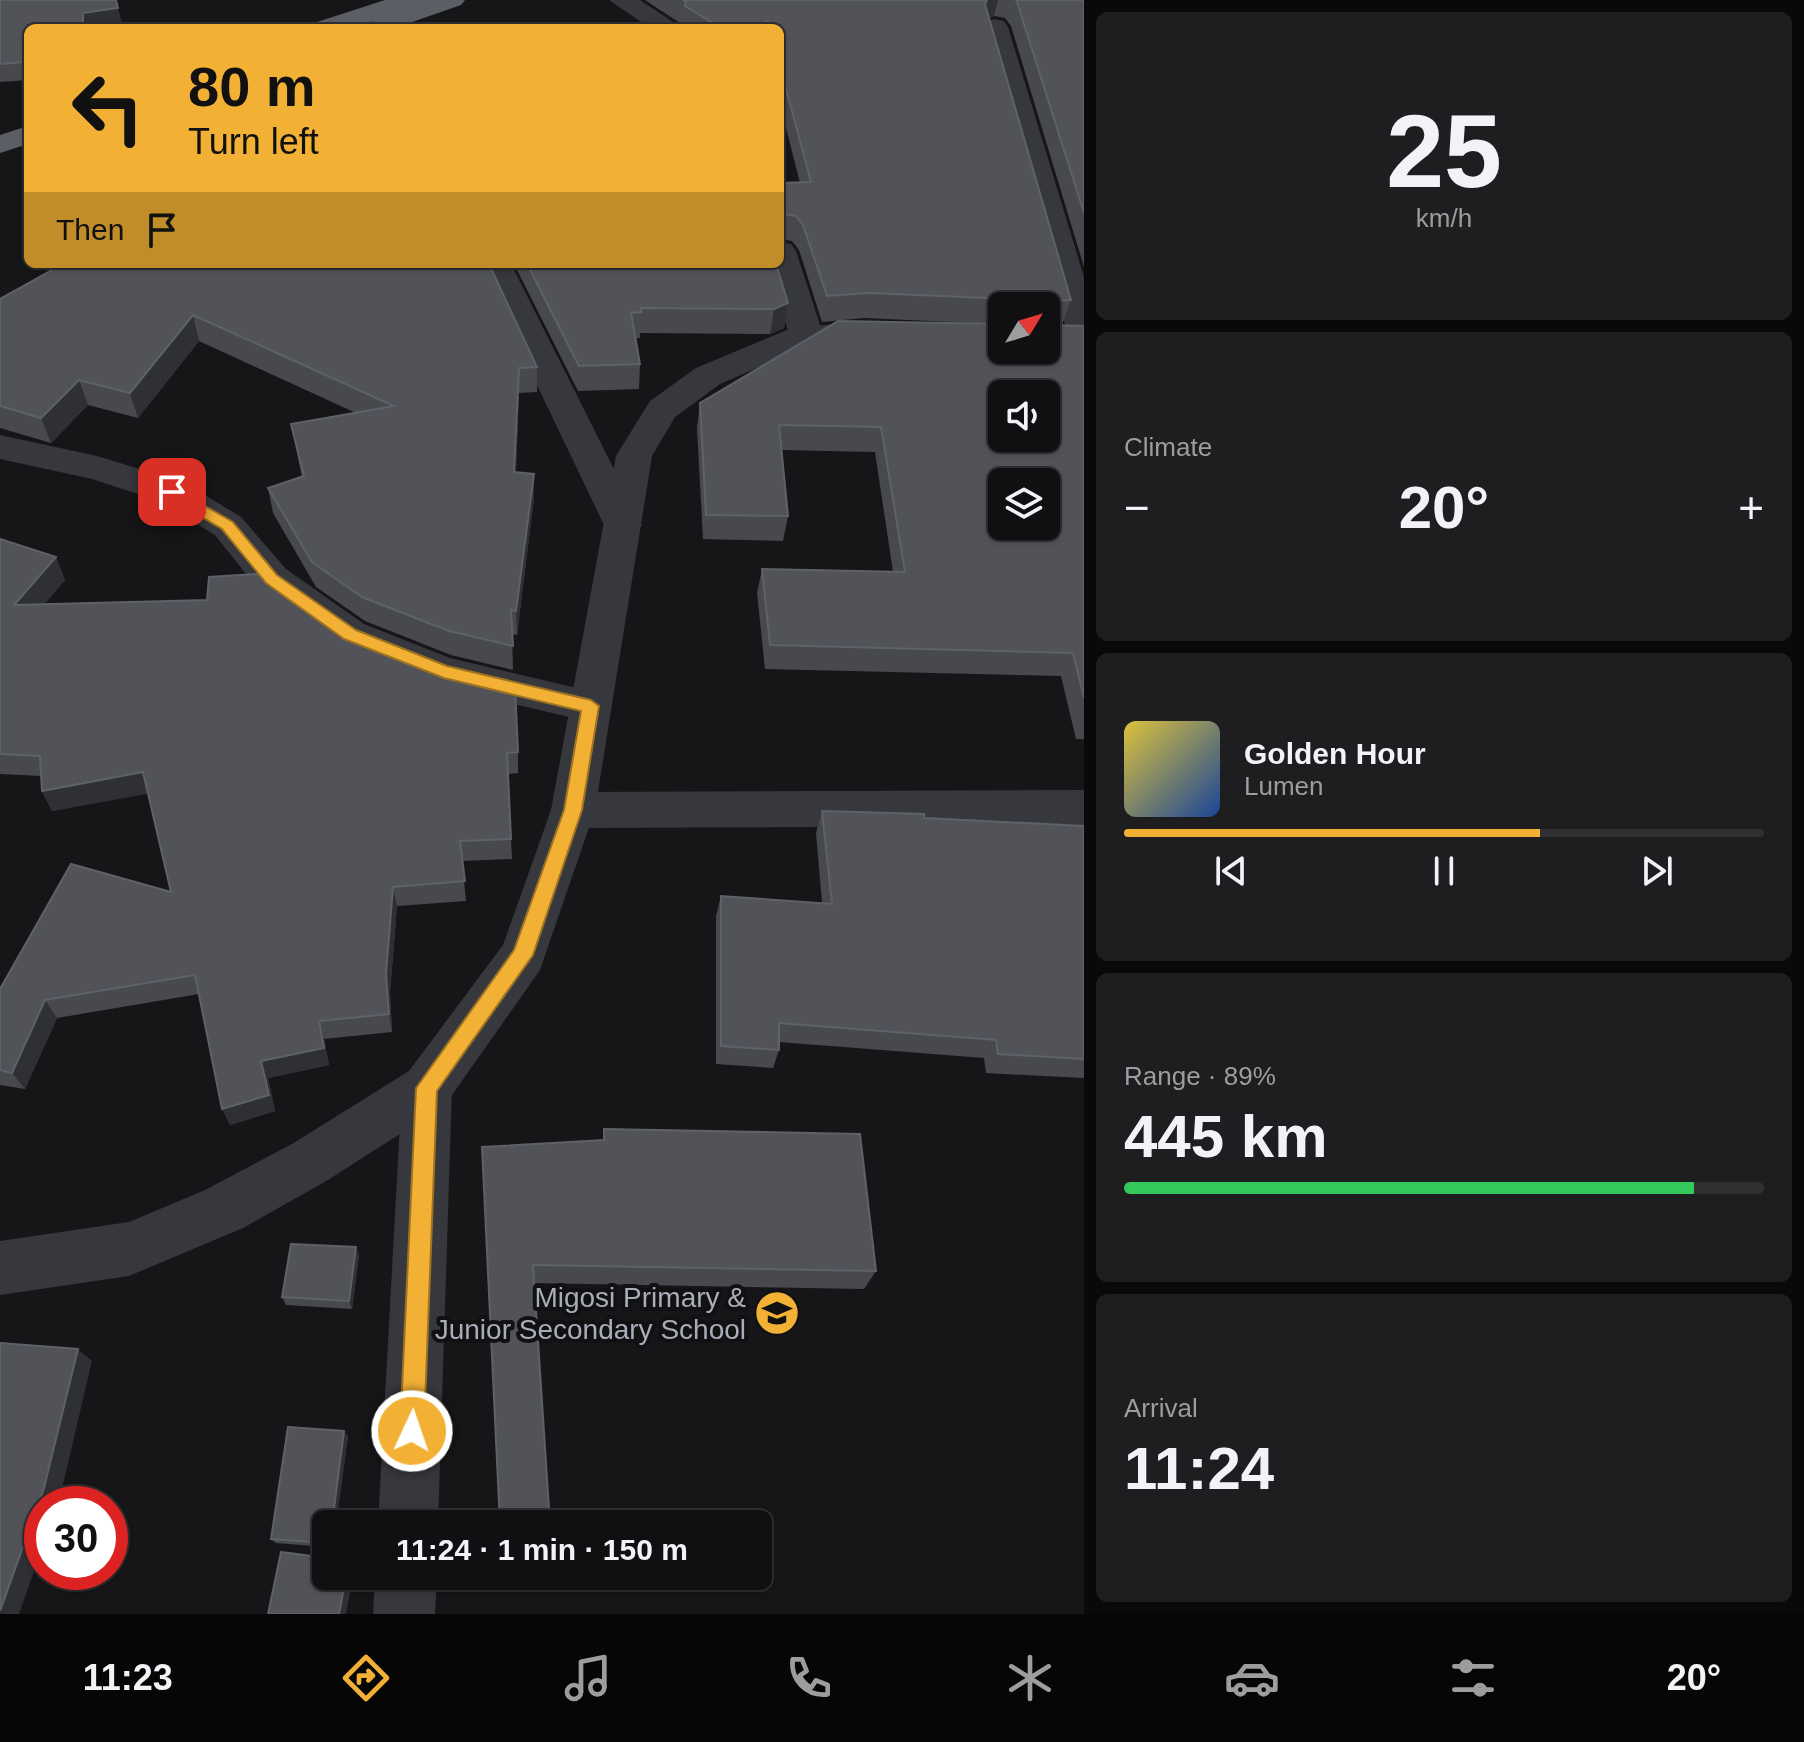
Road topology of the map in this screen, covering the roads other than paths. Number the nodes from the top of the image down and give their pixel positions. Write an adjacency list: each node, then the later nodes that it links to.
1 (411, 0): 4 (highway)
2 (452, 0): 5 (highway)
3 (622, 0): 6 (street)
4 (338, 24)
5 (379, 24)
6 (662, 24)
7 (995, 27): 16 (street)
8 (24, 121): 9 (highway)
9 (0, 129)
10 (24, 136): 11 (highway)
11 (0, 144)
12 (784, 264): 15 (street)
13 (497, 268): 18 (street)
14 (910, 333): 15 (street)
15 (806, 334): 18 (street)
16 (1076, 336)
17 (0, 447): 19 (street)
18 (623, 525): 19 (street)
19 (591, 706): 21 (street)
20 (1084, 808): 21 (street)
21 (573, 810): 22 (street)
22 (427, 1088): 23 (street); 24 (street)
23 (0, 1268)
24 (409, 1510)
25 (405, 1590): 26 (street)
26 (404, 1614)

